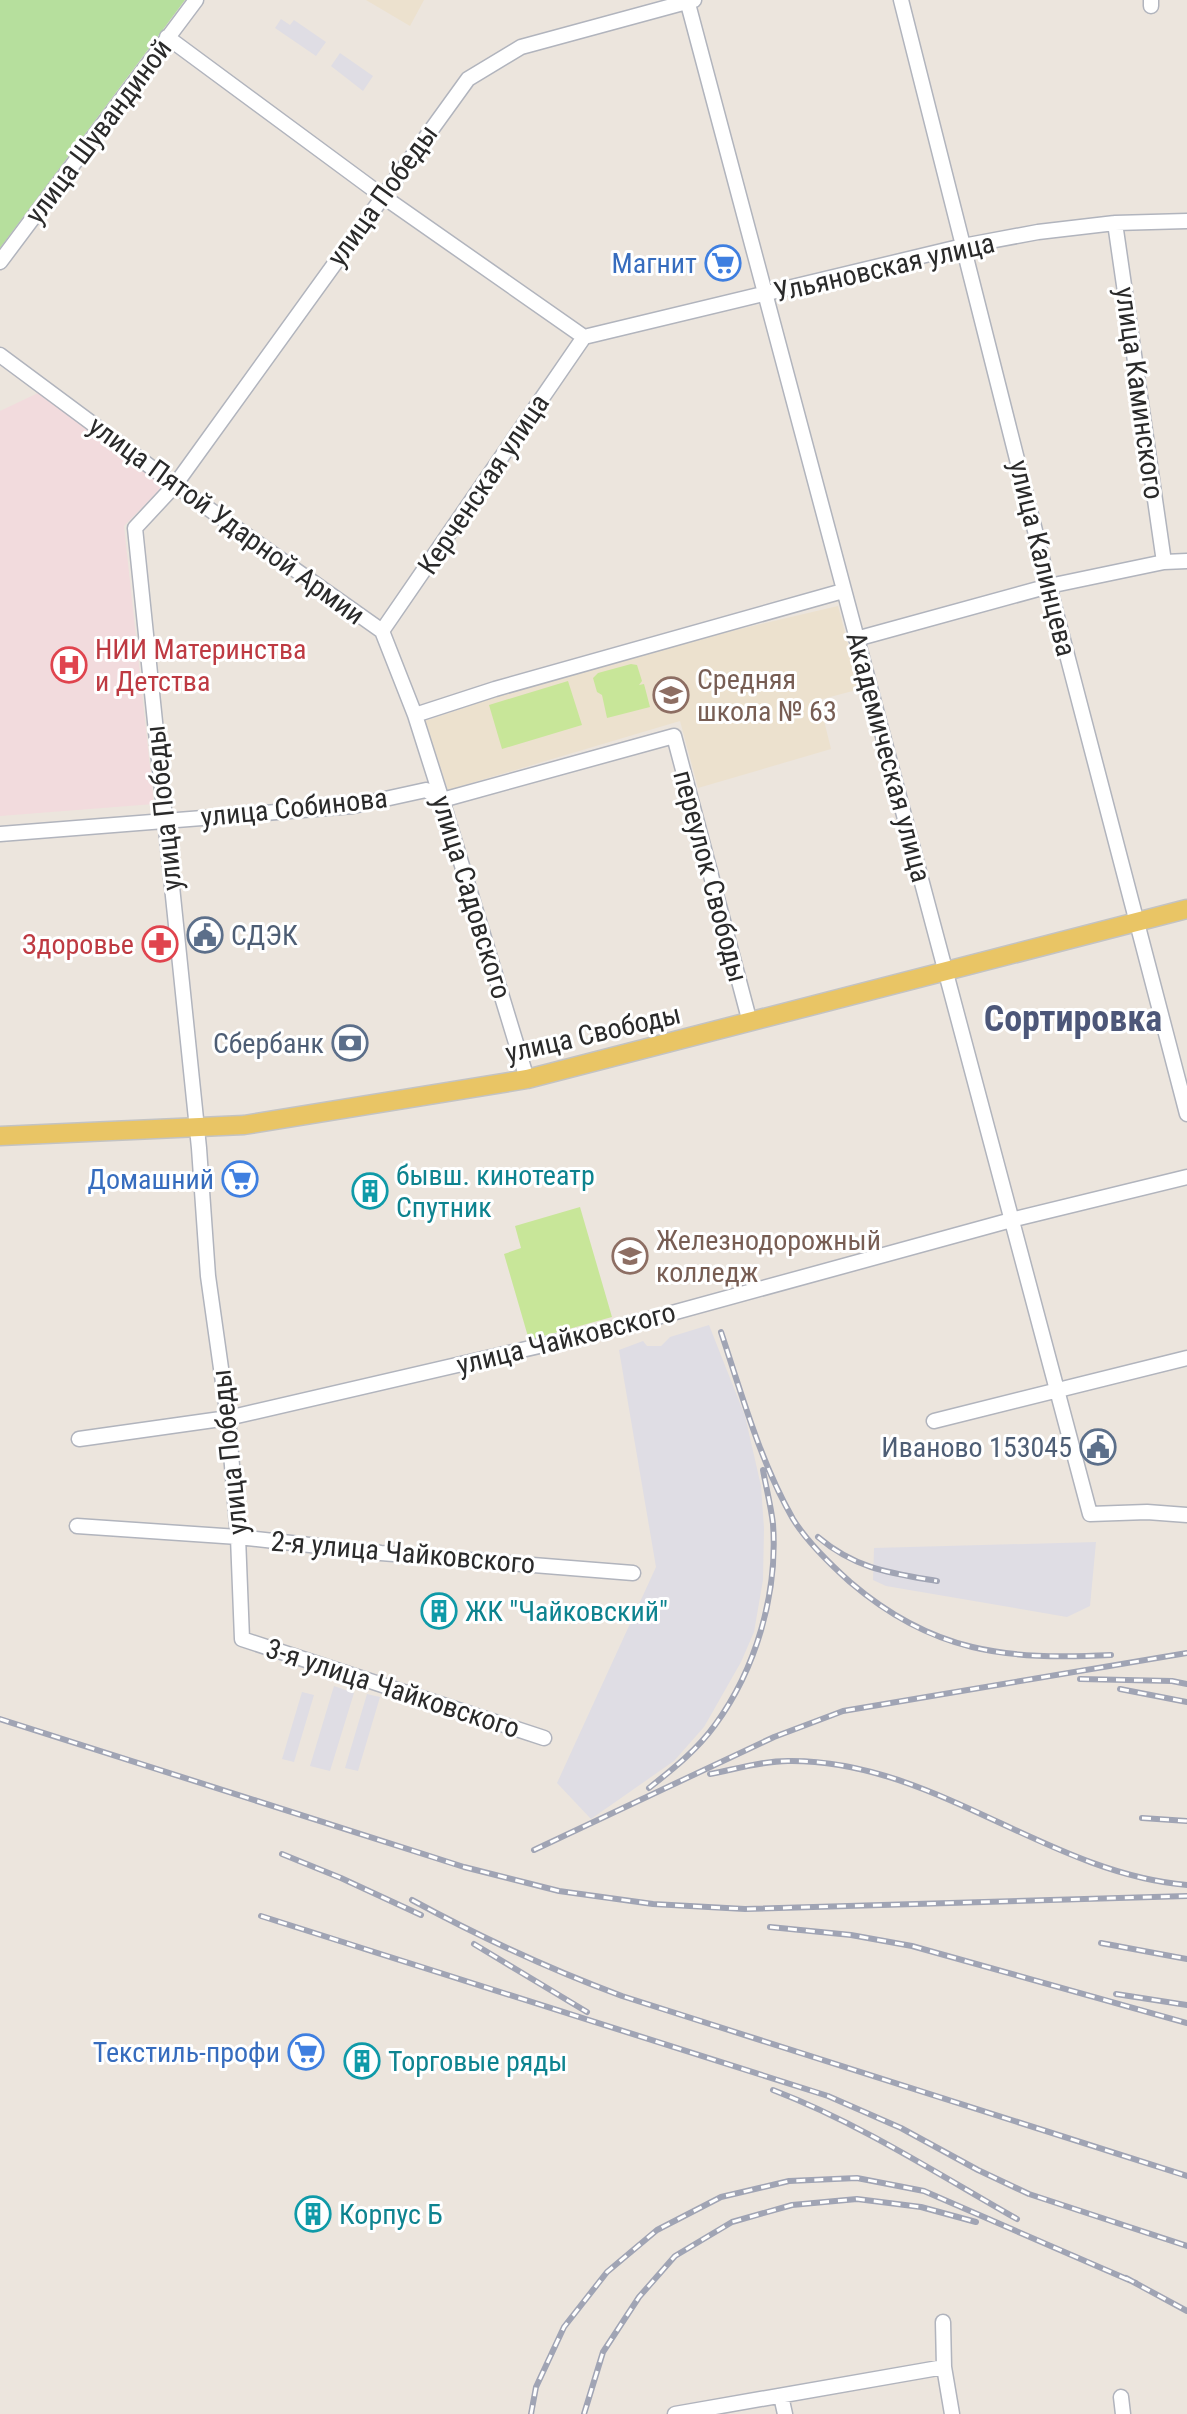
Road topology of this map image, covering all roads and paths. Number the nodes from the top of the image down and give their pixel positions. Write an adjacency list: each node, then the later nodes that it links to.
1 (196, 0): 4 (street, улица Шувандиной)
2 (901, 0): 8 (street, улица Калинцева)
3 (689, 1): 5 (street, улица Победы); 10 (street, Академическая улица)
4 (167, 37): 5 (street); 9 (street, улица Шувандиной)
5 (381, 195): 11 (street); 13 (street, улица Победы)
6 (1187, 221): 7 (street, Ульяновская улица)
7 (1115, 223): 8 (street, Ульяновская улица); 15 (street, улица Каминского)
8 (963, 246): 10 (street, Ульяновская улица); 16 (street, улица Калинцева)
9 (0, 262)
10 (765, 295): 11 (street, Ульяновская улица); 17 (street, Академическая улица)
11 (584, 337): 18 (street, Керченская улица)
12 (0, 355): 13 (street, улица Пятой Ударной Армии)
13 (175, 485): 18 (street, улица Пятой Ударной Армии); 23 (street, улица Победы)
14 (1187, 561): 15 (street)
15 (1164, 562): 16 (street)
16 (1049, 586): 19 (street); 27 (street, улица Калинцева)
17 (843, 591): 19 (street, Академическая улица); 20 (street)
18 (382, 631): 20 (street, улица Пятой Ударной Армии)
19 (856, 639): 28 (street, Академическая улица)
20 (415, 715): 22 (street, улица Садовского)
21 (674, 736): 22 (street, улица Собинова); 29 (street, переулок Свободы)
22 (442, 800): 23 (street, улица Собинова); 30 (street, улица Садовского)
23 (164, 819): 24 (street, улица Собинова); 32 (street, улица Победы)
24 (0, 834)
25 (1187, 901): 27 (main road, улица Свободы)
26 (1187, 909): 27 (main road, улица Свободы)
27 (1137, 918): 28 (main road, улица Свободы); 31 (street, улица Калинцева)
28 (947, 968): 29 (main road, улица Свободы); 30 (main road, улица Свободы); 36 (street, Академическая улица)
29 (748, 1015): 30 (main road, улица Свободы)
30 (526, 1076): 32 (main road, улица Свободы)
31 (1187, 1114)
32 (197, 1124): 33 (main road, улица Свободы); 34 (main road, улица Свободы); 39 (street, улица Победы)
33 (0, 1128)
34 (0, 1136)
35 (1187, 1177): 36 (street, улица Чайковского)
36 (1015, 1219): 38 (street, Академическая улица); 39 (street, улица Чайковского)
37 (1187, 1358): 38 (street)
38 (1057, 1389): 40 (street); 42 (street, Академическая улица)
39 (228, 1418): 41 (street, улица Чайковского); 44 (street, улица Победы)
40 (934, 1421)
41 (79, 1439)
42 (1187, 1515)
43 (77, 1526): 44 (street, 2-я улица Чайковского)
44 (238, 1537): 45 (street, 2-я улица Чайковского); 46 (street, улица Победы)
45 (633, 1573)
46 (242, 1639): 47 (street, 3-я улица Чайковского)
47 (544, 1738)
48 (943, 2322): 49 (street)
49 (944, 2367): 50 (street); 54 (street)
50 (781, 2396): 52 (street); 53 (street)
51 (1121, 2397): 55 (street)
52 (675, 2414)
53 (785, 2414)
54 (952, 2414)
55 (1123, 2414)

